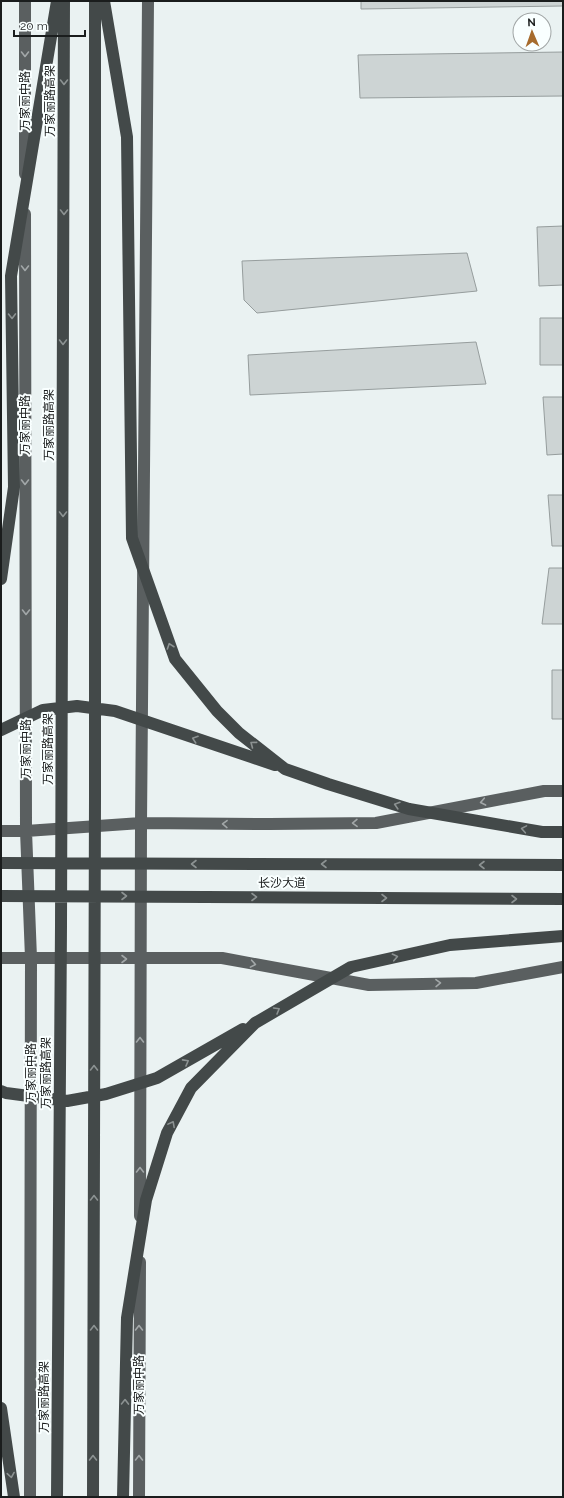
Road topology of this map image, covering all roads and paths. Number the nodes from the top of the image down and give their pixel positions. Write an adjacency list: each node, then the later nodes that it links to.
1 (24, 1): 13 (main road, 万家丽中路, one-way to 13)
2 (57, 1): 7 (highway, one-way to 7)
3 (64, 1): 29 (highway, 万家丽路高架, one-way to 29)
4 (95, 1): 30 (highway, one-way to 4)
5 (104, 1): 9 (highway, one-way to 5)
6 (148, 1): 11 (main road, 万家丽中路)
7 (1, 579)
8 (1, 730): 9 (highway, one-way to 8)
9 (285, 769): 14 (highway, one-way to 9)
10 (563, 791): 11 (main road, one-way to 11)
11 (141, 823): 13 (main road); 22 (main road, 万家丽中路)
12 (1, 831): 13 (main road)
13 (26, 831): 21 (main road, 万家丽中路)
14 (563, 832)
15 (1, 863): 16 (highway, 长沙大道, one-way to 15)
16 (563, 866)
17 (1, 896): 18 (highway, 长沙大道, one-way to 18)
18 (563, 899)
19 (563, 936): 24 (highway, one-way to 19)
20 (1, 958): 21 (main road)
21 (31, 958): 22 (main road, one-way to 22); 28 (main road, 万家丽中路)
22 (140, 959): 23 (main road, one-way to 23); 32 (main road, 万家丽中路, one-way to 22)
23 (563, 967)
24 (255, 1023): 25 (highway, one-way to 24); 31 (highway, one-way to 24)
25 (1, 1091)
26 (1, 1408): 27 (highway, one-way to 27)
27 (14, 1497)
28 (30, 1497)
29 (57, 1497)
30 (93, 1497)
31 (123, 1497)
32 (139, 1497)

